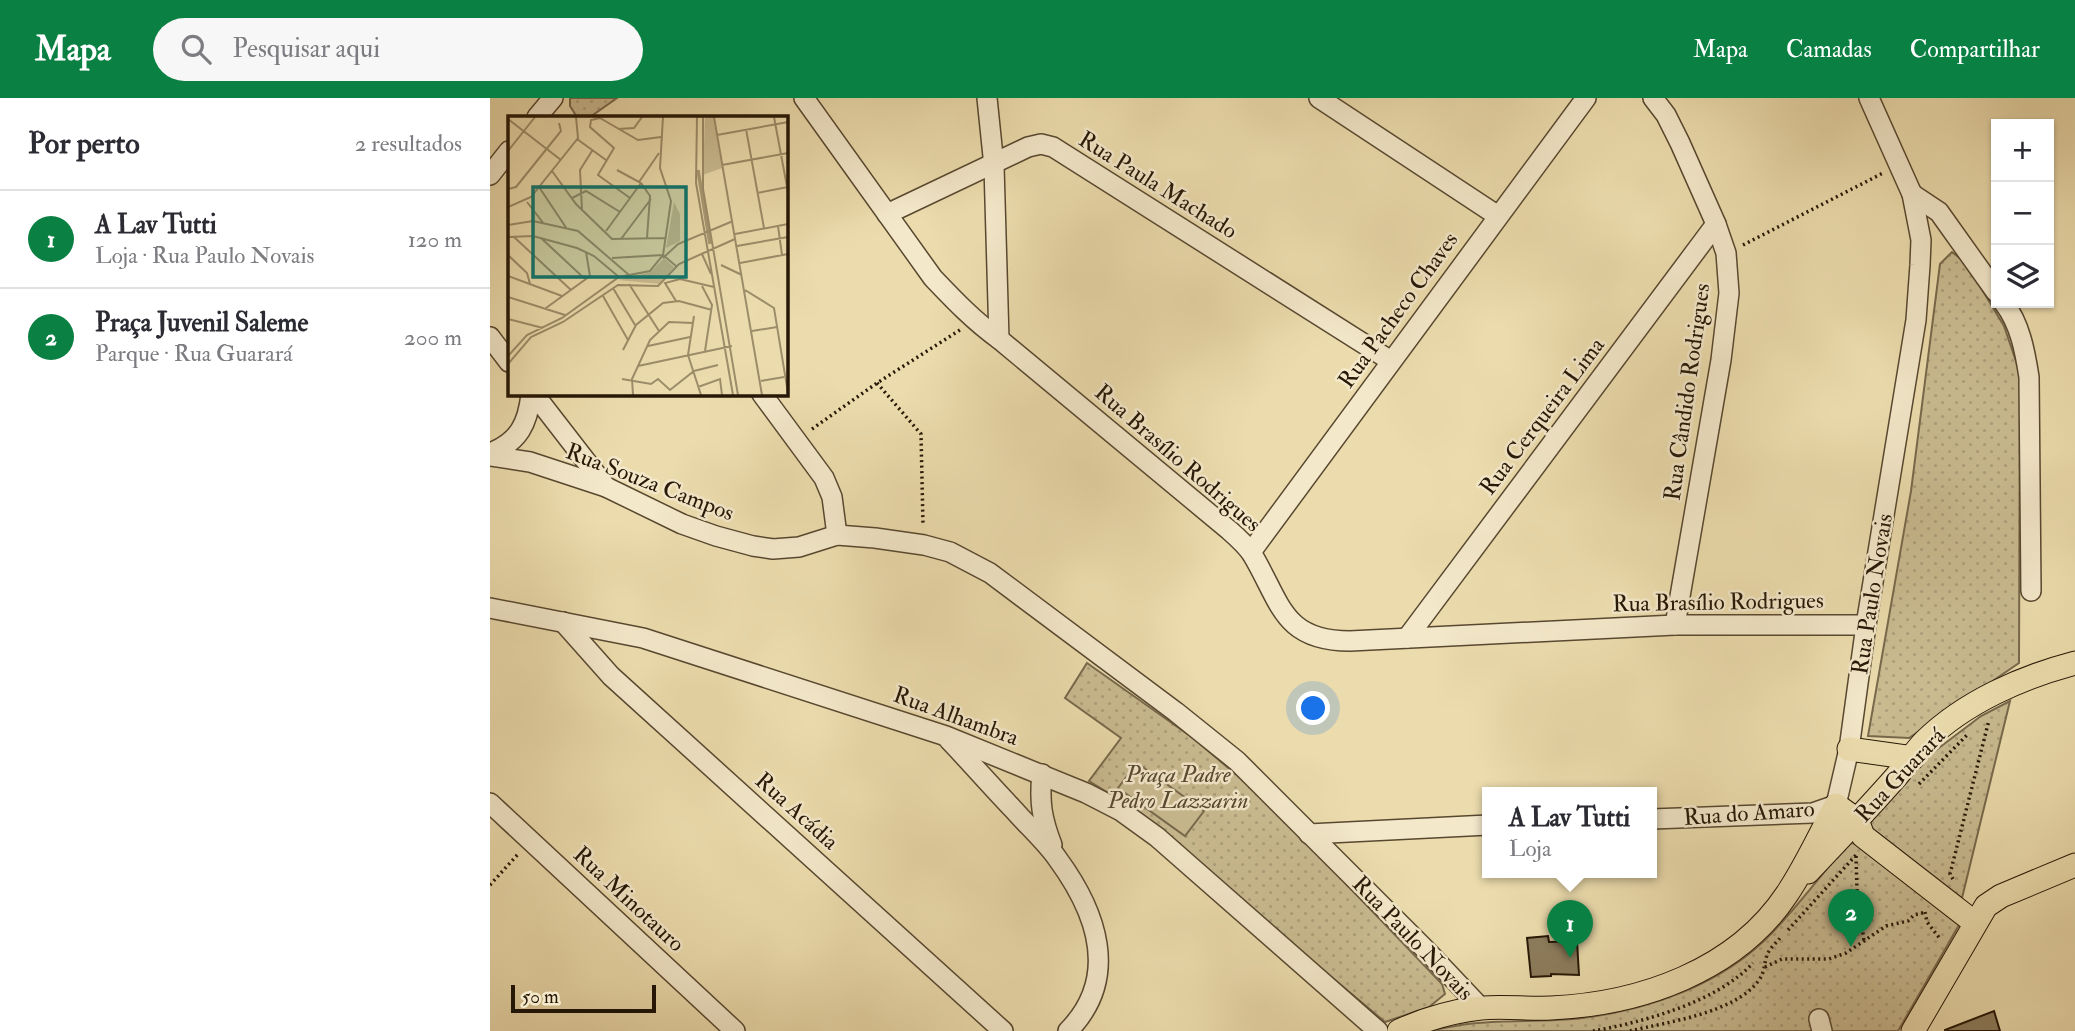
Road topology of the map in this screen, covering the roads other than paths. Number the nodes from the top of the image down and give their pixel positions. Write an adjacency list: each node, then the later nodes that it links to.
1 (804, 98): 13 (street, Rua Brasílio Rodrigues)
2 (988, 98): 10 (street)
3 (1319, 98): 14 (street)
4 (1586, 98): 14 (street, Rua Pacheco Chaves)
5 (1654, 98): 15 (street, Rua Cândido Rodrigues)
6 (1870, 98): 12 (street, Rua Paulo Novais)
7 (555, 106): 8 (street)
8 (539, 116)
9 (508, 152): 11 (street)
10 (993, 166): 13 (street, Rua Paula Machado); 19 (street); 21 (street, Rua Paula Machado)
11 (490, 175)
12 (1912, 194): 16 (street); 33 (street, Rua Paulo Novais)
13 (887, 214): 19 (street, Rua Brasílio Rodrigues)
14 (1498, 216): 21 (street, Rua Pacheco Chaves)
15 (1716, 224): 32 (street, Rua Cândido Rodrigues); 34 (street, Rua Cerqueira Lima)
16 (1991, 285)
17 (2007, 308): 29 (street)
18 (490, 337): 20 (street)
19 (999, 339): 28 (street, Rua Brasílio Rodrigues)
20 (508, 361)
21 (1391, 361): 28 (street, Rua Pacheco Chaves)
22 (532, 396): 25 (street)
23 (534, 396): 26 (street)
24 (763, 396): 27 (street)
25 (490, 455): 26 (street, Rua Souza Campos)
26 (606, 487): 27 (street, Rua Souza Campos)
27 (838, 535): 45 (street, Rua Paulo Novais)
28 (1251, 551): 34 (street, Rua Brasílio Rodrigues)
29 (2031, 591)
30 (490, 608): 31 (street, Rua Alhambra)
31 (564, 622): 36 (street, Rua Alhambra); 53 (street, Rua Acádia)
32 (1675, 625): 33 (street, Rua Brasílio Rodrigues); 34 (street, Rua Brasílio Rodrigues)
33 (1866, 625): 37 (street, Rua Paulo Novais)
34 (1407, 638)
35 (2075, 663): 38 (main road, Rua Guarará)
36 (946, 736): 39 (street, Rua Alhambra); 46 (street)
37 (1849, 749): 38 (main road); 41 (street, Rua Paulo Novais)
38 (1913, 758): 43 (main road, Rua Guarará)
39 (1042, 774): 46 (street); 50 (street, Rua Alhambra)
40 (490, 803): 52 (street, Rua Minotauro)
41 (1836, 804): 42 (street, Rua do Amaro); 43 (main road, Rua do Amaro); 48 (main road, Rua Paulo Novais)
42 (1657, 819)
43 (1857, 820): 48 (main road, Rua Guarará); 49 (main road, Rua do Amaro)
44 (1482, 825): 45 (street)
45 (1309, 834): 51 (street, Rua Paulo Novais)
46 (1056, 856): 54 (street)
47 (2075, 865): 49 (main road)
48 (1784, 898): 51 (main road, Rua Paulo Novais)
49 (1975, 923): 58 (main road)
50 (1340, 998): 55 (street, Rua Alhambra); 56 (street, Rua Alhambra)
51 (1481, 1009): 57 (main road)
52 (736, 1031)
53 (1003, 1031)
54 (1068, 1031)
55 (1353, 1031)
56 (1378, 1031)
57 (1399, 1031)
58 (1913, 1031)

